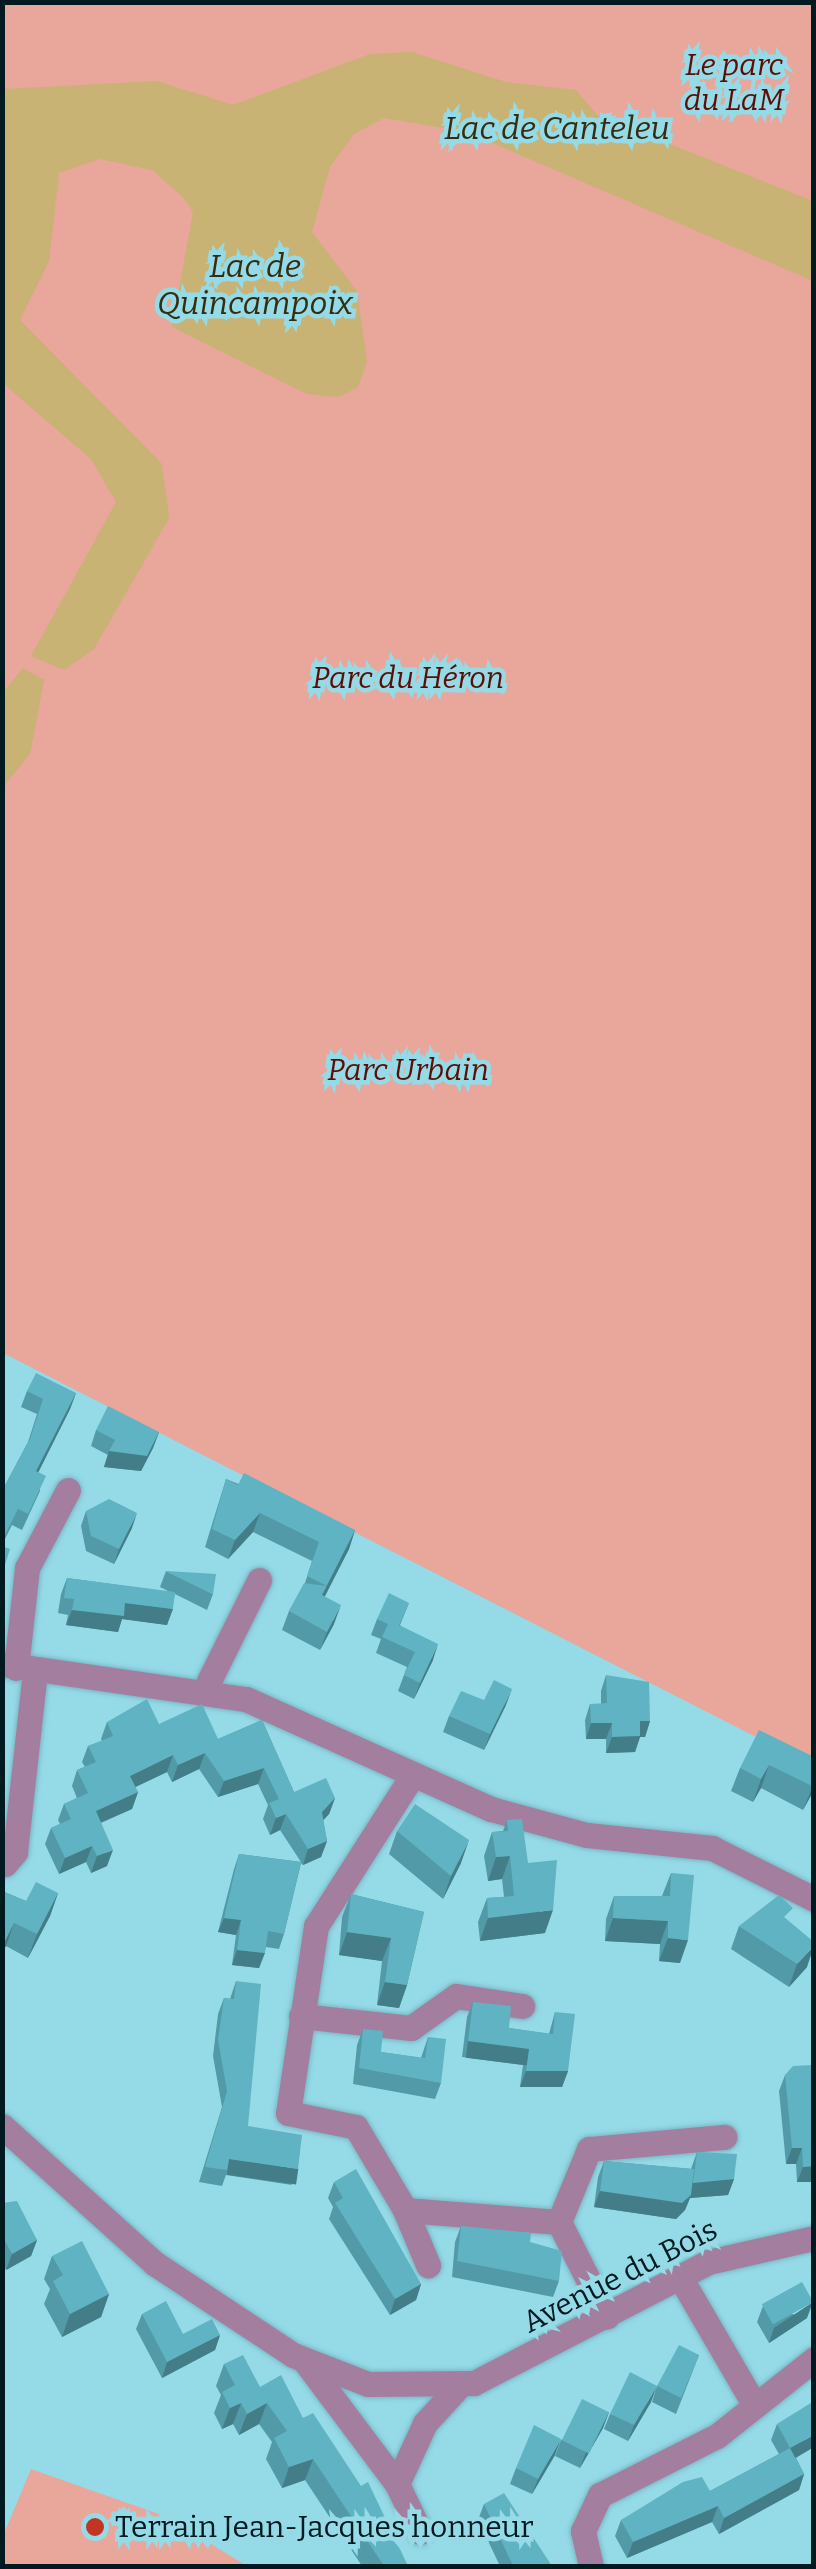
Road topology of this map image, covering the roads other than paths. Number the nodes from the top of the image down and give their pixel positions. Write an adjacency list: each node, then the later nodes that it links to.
1 (68, 1490): 3 (street)
2 (259, 1580): 4 (street)
3 (18, 1668): 4 (street); 6 (street)
4 (204, 1691): 5 (street)
5 (412, 1776): 7 (street); 9 (street)
6 (5, 1864)
7 (811, 1904)
8 (522, 2006): 9 (street)
9 (301, 2016): 12 (street)
10 (2, 2126): 19 (street, Avenue du Bois)
11 (724, 2137): 13 (street)
12 (404, 2210): 13 (street); 15 (street)
13 (558, 2222): 17 (street)
14 (814, 2238): 16 (street, Avenue du Bois)
15 (428, 2265)
16 (680, 2277): 17 (street, Avenue du Bois); 21 (street)
17 (607, 2317): 20 (street, Avenue du Bois)
18 (814, 2360): 21 (street)
19 (305, 2362): 20 (street, Avenue du Bois); 22 (street, Avenue du Bois)
20 (459, 2386): 22 (street, Avenue du Bois)
21 (754, 2406): 24 (street)
22 (396, 2484): 23 (street, Avenue du Bois)
23 (420, 2532)
24 (591, 2566)

